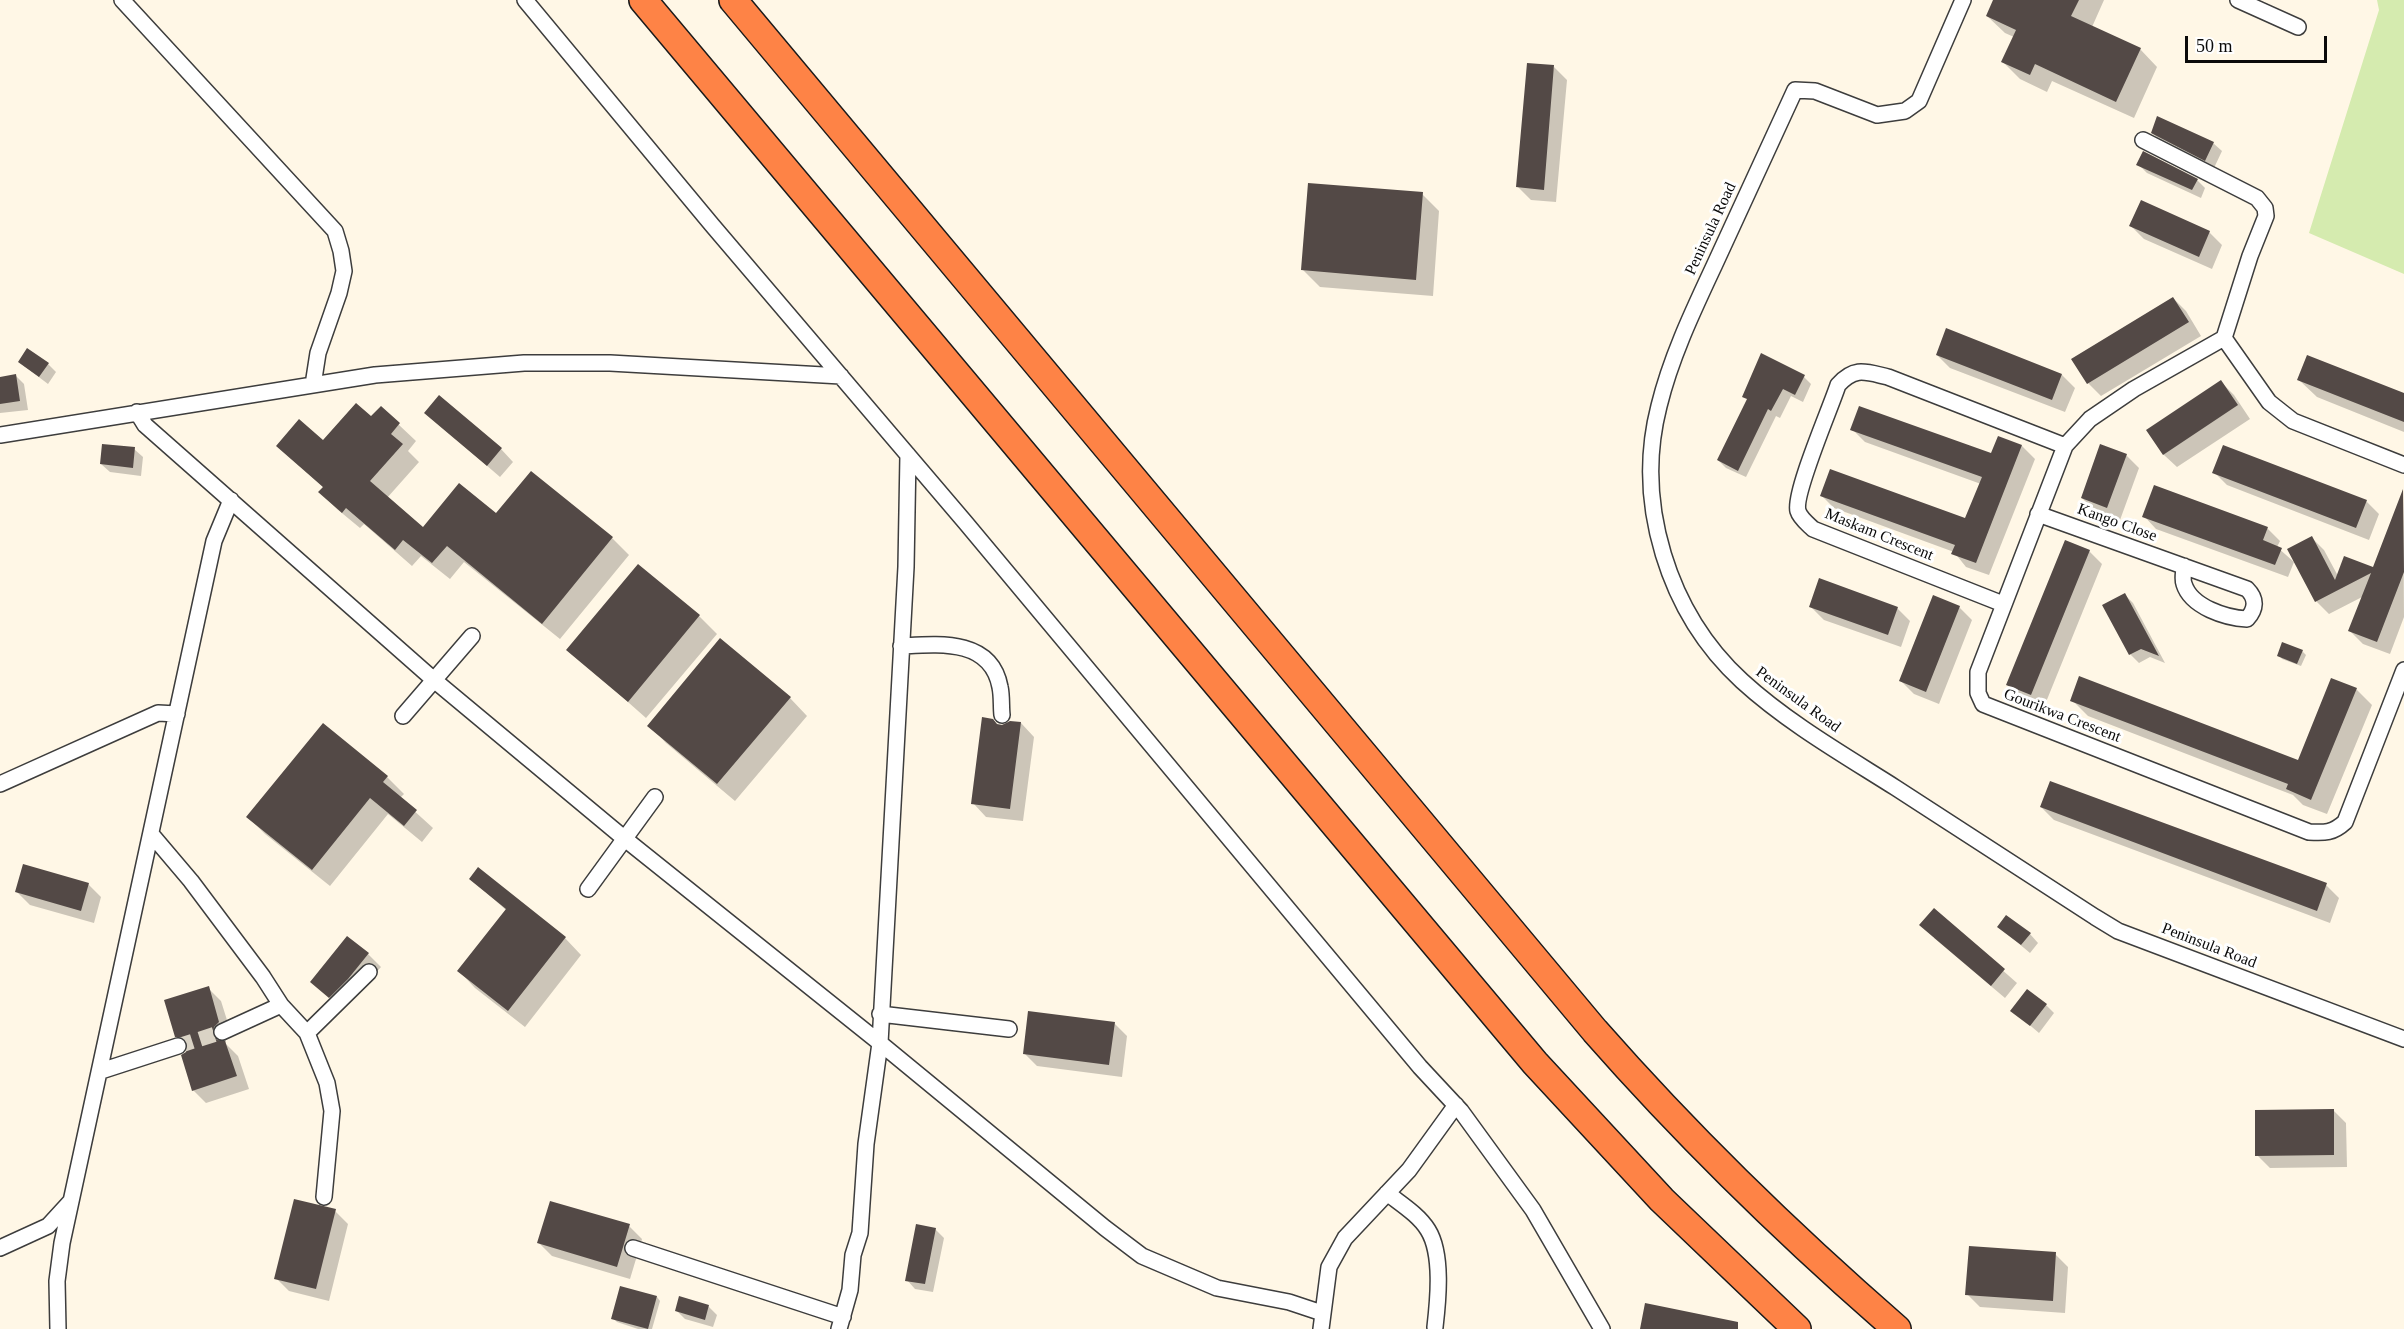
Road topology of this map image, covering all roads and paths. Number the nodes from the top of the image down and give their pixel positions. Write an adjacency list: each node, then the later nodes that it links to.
1 (122, 0): 11 (street)
2 (525, 0): 10 (street)
3 (643, 0): 55 (highway)
4 (1963, 0): 39 (street, Peninsula Road)
5 (2238, 0): 7 (street)
6 (739, 6): 56 (highway)
7 (2298, 27)
8 (2143, 140): 9 (street)
9 (2224, 338): 14 (street, Gourikwa Crescent); 16 (street)
10 (841, 376): 11 (street); 15 (street)
11 (313, 385): 12 (street)
12 (137, 412): 13 (street); 17 (street)
13 (0, 435)
14 (2065, 446): 18 (street, Gourikwa Crescent); 20 (street, Maskam Crescent)
15 (908, 455): 22 (street); 43 (street)
16 (2404, 465)
17 (231, 500): 24 (street); 25 (street)
18 (2038, 514): 19 (street, Kango Close); 20 (street, Gourikwa Crescent)
19 (2184, 566): 19 (street, Kango Close)
20 (2003, 604): 23 (street, Gourikwa Crescent)
21 (472, 636): 24 (street)
22 (902, 646): 27 (street); 35 (street)
23 (2404, 670)
24 (434, 681): 26 (street); 31 (street)
25 (177, 714): 28 (street); 30 (street)
26 (403, 716)
27 (1002, 716)
28 (0, 784)
29 (655, 797): 31 (street)
30 (152, 836): 34 (street); 42 (street)
31 (625, 839): 32 (street); 40 (street)
32 (588, 889)
33 (369, 972): 38 (street)
34 (281, 1005): 37 (street); 38 (street)
35 (880, 1014): 36 (street); 40 (street)
36 (1009, 1029)
37 (222, 1032)
38 (307, 1033): 45 (street)
39 (2404, 1039)
40 (880, 1043): 49 (street); 50 (street)
41 (178, 1046): 42 (street)
42 (101, 1071): 46 (street)
43 (1456, 1105): 44 (street); 54 (street)
44 (1387, 1193): 49 (street); 51 (street)
45 (324, 1197)
46 (72, 1199): 47 (street); 52 (street)
47 (0, 1248)
48 (633, 1248): 50 (street)
49 (1322, 1313): 53 (street)
50 (841, 1323)
51 (1435, 1327)
52 (58, 1329)
53 (1321, 1329)
54 (1602, 1329)
55 (1797, 1329)
56 (1897, 1329)

